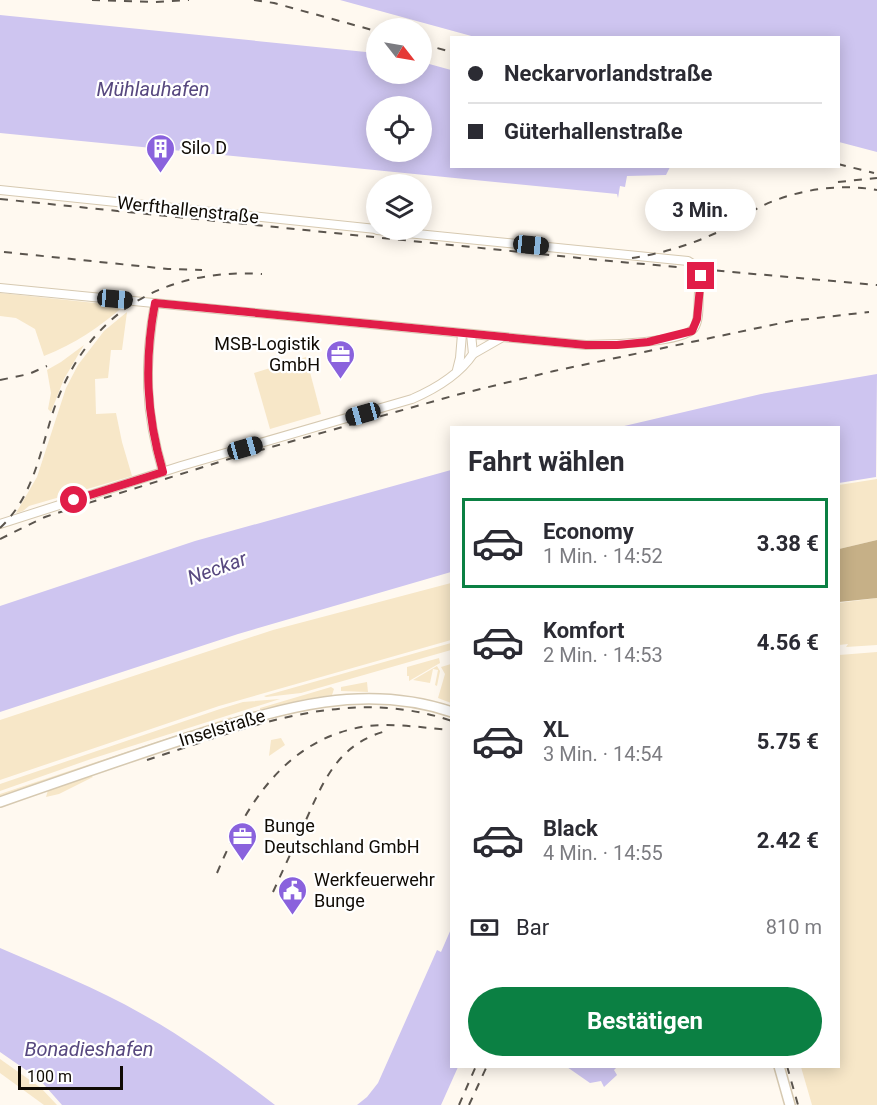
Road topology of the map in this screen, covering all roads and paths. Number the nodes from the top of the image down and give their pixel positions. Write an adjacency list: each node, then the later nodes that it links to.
1 (0, 190): 2 (street, Werfthallenstraße)
2 (366, 229)
3 (432, 235): 8 (street, Werfthallenstraße)
4 (0, 288): 5 (street)
5 (155, 303): 6 (street); 11 (street)
6 (462, 334): 7 (street); 10 (street)
7 (471, 334): 8 (street); 9 (street)
8 (502, 338): 9 (street)
9 (473, 354): 10 (street)
10 (457, 370): 11 (street)
11 (163, 472): 12 (street)
12 (0, 524)
13 (450, 712): 14 (street, Inselstraße)
14 (0, 802)
15 (780, 1068): 16 (street)
16 (790, 1105)

